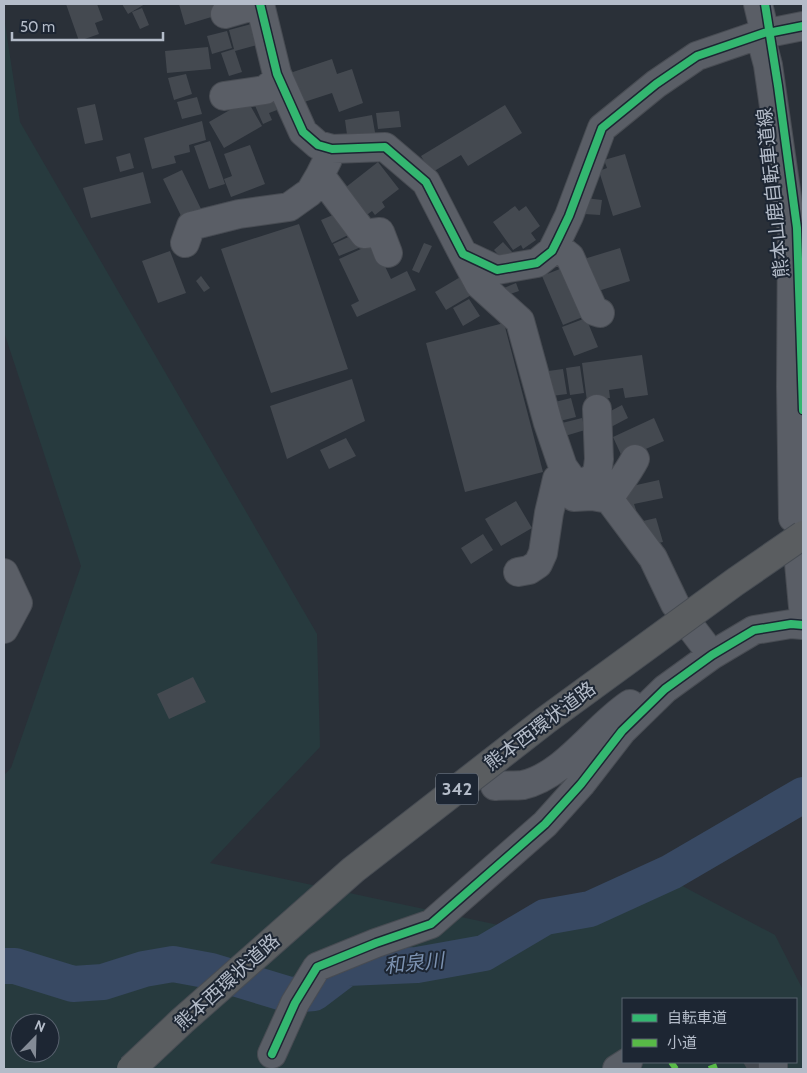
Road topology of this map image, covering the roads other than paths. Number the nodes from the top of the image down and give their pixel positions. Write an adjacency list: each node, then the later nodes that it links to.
1 (260, 4): 3 (street); 6 (street)
2 (758, 4): 5 (street)
3 (225, 14)
4 (803, 26): 5 (street)
5 (766, 33): 11 (street); 19 (street)
6 (279, 78): 7 (street); 8 (street)
7 (224, 96)
8 (332, 148): 9 (street); 13 (street)
9 (320, 175): 10 (street); 12 (street)
10 (185, 243)
11 (555, 245): 13 (street); 14 (street)
12 (388, 253)
13 (463, 254): 17 (street)
14 (600, 313)
15 (597, 409): 17 (street)
16 (635, 459): 18 (street)
17 (560, 473): 18 (street); 21 (street)
18 (609, 500): 23 (street)
19 (798, 527): 32 (highway, 熊本西環状道路 / 342, bridge)
20 (800, 563): 24 (street)
21 (518, 572)
22 (4, 573): 26 (street)
23 (676, 604)
24 (803, 607)
25 (803, 625): 28 (street)
26 (4, 629)
27 (693, 630): 28 (street)
28 (712, 655): 29 (street)
29 (665, 689): 30 (street); 31 (street)
30 (496, 786)
31 (272, 1054)
32 (131, 1069)

